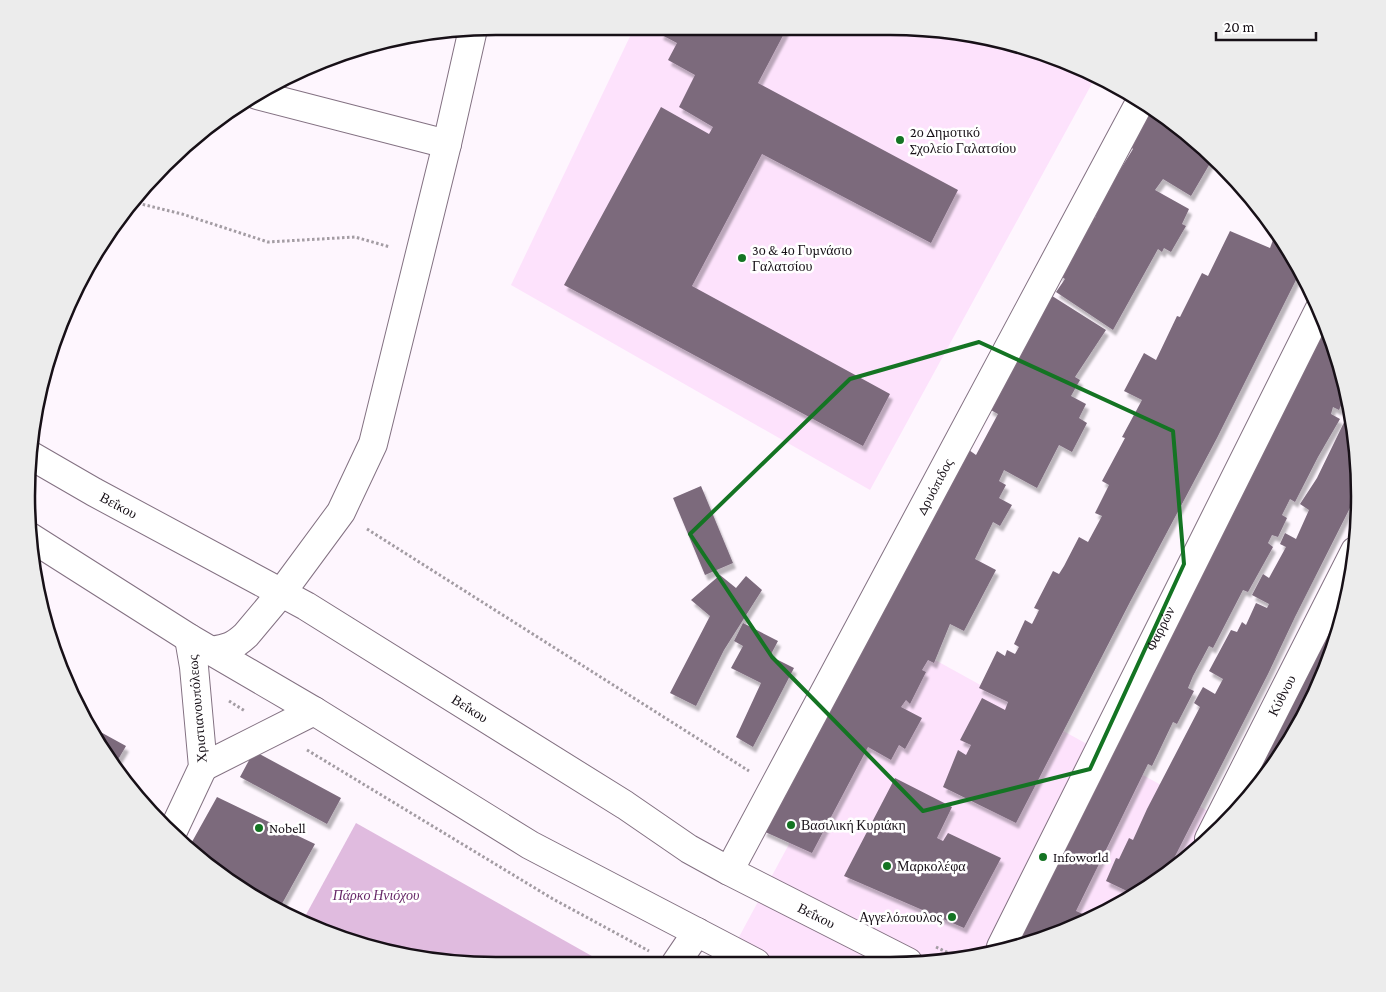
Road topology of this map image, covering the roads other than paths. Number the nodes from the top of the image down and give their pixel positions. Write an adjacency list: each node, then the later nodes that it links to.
1 (471, 36): 4 (street)
2 (265, 97): 4 (street)
3 (1137, 108): 15 (street, Δρυόπιδος)
4 (447, 144): 9 (street)
5 (1315, 318): 17 (street, Φαρρών)
6 (37, 459): 9 (street, Βεΐκου)
7 (38, 542): 10 (street)
8 (1344, 572): 13 (street, Κύθνου)
9 (282, 592): 10 (street); 15 (street, Βεΐκου)
10 (200, 644): 11 (street); 12 (street, Χριστιανουπόλεως)
11 (314, 711): 12 (street); 16 (street)
12 (204, 767): 14 (street, Χριστιανουπόλεως)
13 (1219, 818)
14 (175, 827)
15 (729, 871): 20 (street, Βεΐκου)
16 (697, 932): 18 (street); 19 (street)
17 (1003, 942)
18 (668, 957)
19 (745, 957)
20 (898, 957)

